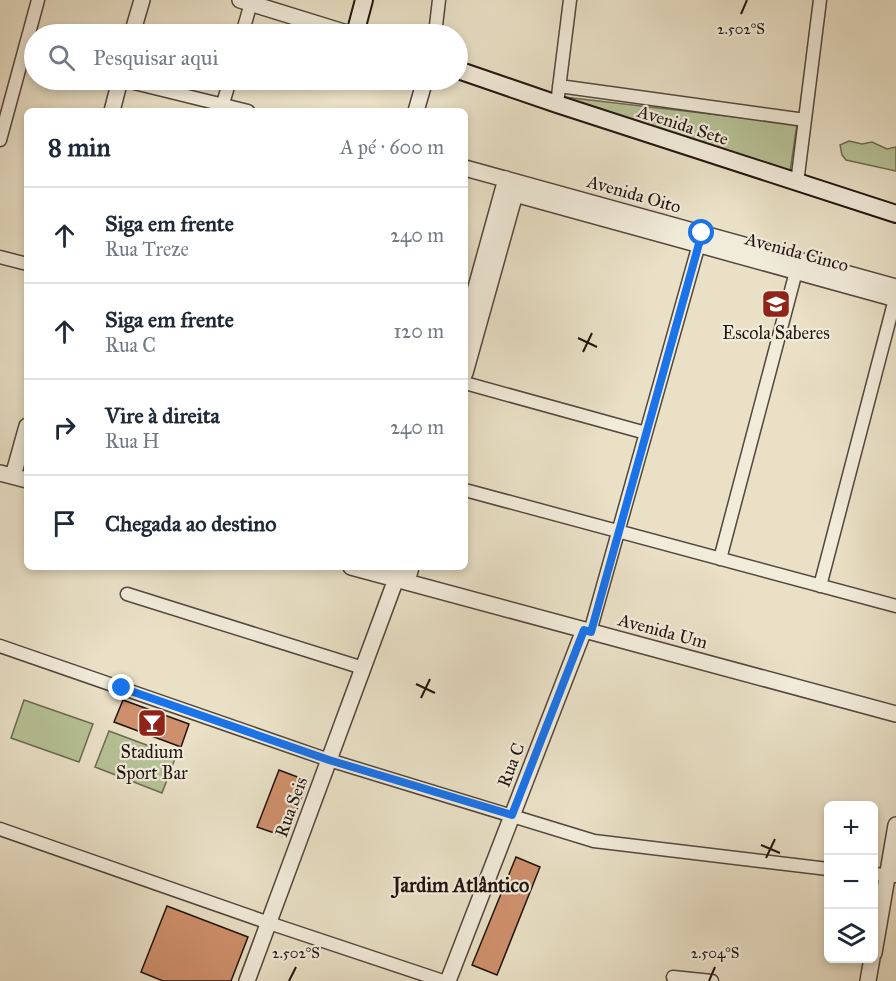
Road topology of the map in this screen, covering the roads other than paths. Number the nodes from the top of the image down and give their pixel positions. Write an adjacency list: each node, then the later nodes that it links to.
1 (38, 0): 8 (street)
2 (142, 0): 9 (street)
3 (364, 0): 12 (main road)
4 (439, 0): 13 (street)
5 (570, 0): 16 (street)
6 (820, 0): 25 (street)
7 (246, 2): 10 (street); 11 (street)
8 (31, 24)
9 (135, 24)
10 (243, 24)
11 (318, 24)
12 (358, 24)
13 (436, 24)
14 (24, 52): 26 (street)
15 (468, 73): 21 (main road, Avenida Sete)
16 (560, 86): 21 (street); 25 (street)
17 (118, 90): 22 (street)
18 (157, 90): 23 (street)
19 (227, 90): 23 (street)
20 (422, 90): 24 (street)
21 (557, 104): 29 (main road, Avenida Sete)
22 (113, 108)
23 (222, 108)
24 (417, 108)
25 (805, 120): 29 (street)
26 (0, 140)
27 (468, 169): 28 (street, Avenida Oito)
28 (506, 178): 30 (street); 32 (street, Avenida Oito); 36 (street)
29 (797, 183): 31 (main road, Avenida Sete)
30 (515, 194): 32 (street); 36 (street)
31 (896, 214)
32 (700, 239): 35 (street, Avenida Oito); 41 (street)
33 (0, 257): 34 (street)
34 (24, 263)
35 (798, 266): 37 (street, Avenida Oito); 46 (street)
36 (478, 280): 38 (street); 39 (street)
37 (896, 295): 49 (street)
38 (468, 316)
39 (468, 352)
40 (468, 384): 41 (street)
41 (646, 433): 45 (street)
42 (24, 438): 43 (street)
43 (14, 476)
44 (468, 491): 45 (street)
45 (619, 531): 46 (street); 52 (street)
46 (720, 559): 49 (street)
47 (373, 570): 48 (street, Avenida Um)
48 (403, 574): 52 (street, Avenida Um); 54 (street, Rua Seis)
49 (820, 586): 51 (street)
50 (127, 594): 54 (street)
51 (896, 606)
52 (587, 631): 55 (street, Avenida Um); 57 (street, Rua C)
53 (0, 646): 56 (street)
54 (363, 668): 56 (street, Rua Seis)
55 (895, 710)
56 (329, 760): 57 (street); 62 (street, Rua Seis)
57 (512, 815): 60 (street); 68 (street, Rua C)
58 (896, 825): 61 (street)
59 (0, 829): 62 (street)
60 (824, 869)
61 (886, 875): 63 (street)
62 (268, 922): 66 (street, Rua Seis); 67 (street)
63 (878, 923)
64 (872, 963): 70 (street)
65 (673, 977): 69 (street)
66 (247, 981)
67 (443, 981)
68 (448, 981)
69 (712, 981)
70 (868, 981)

